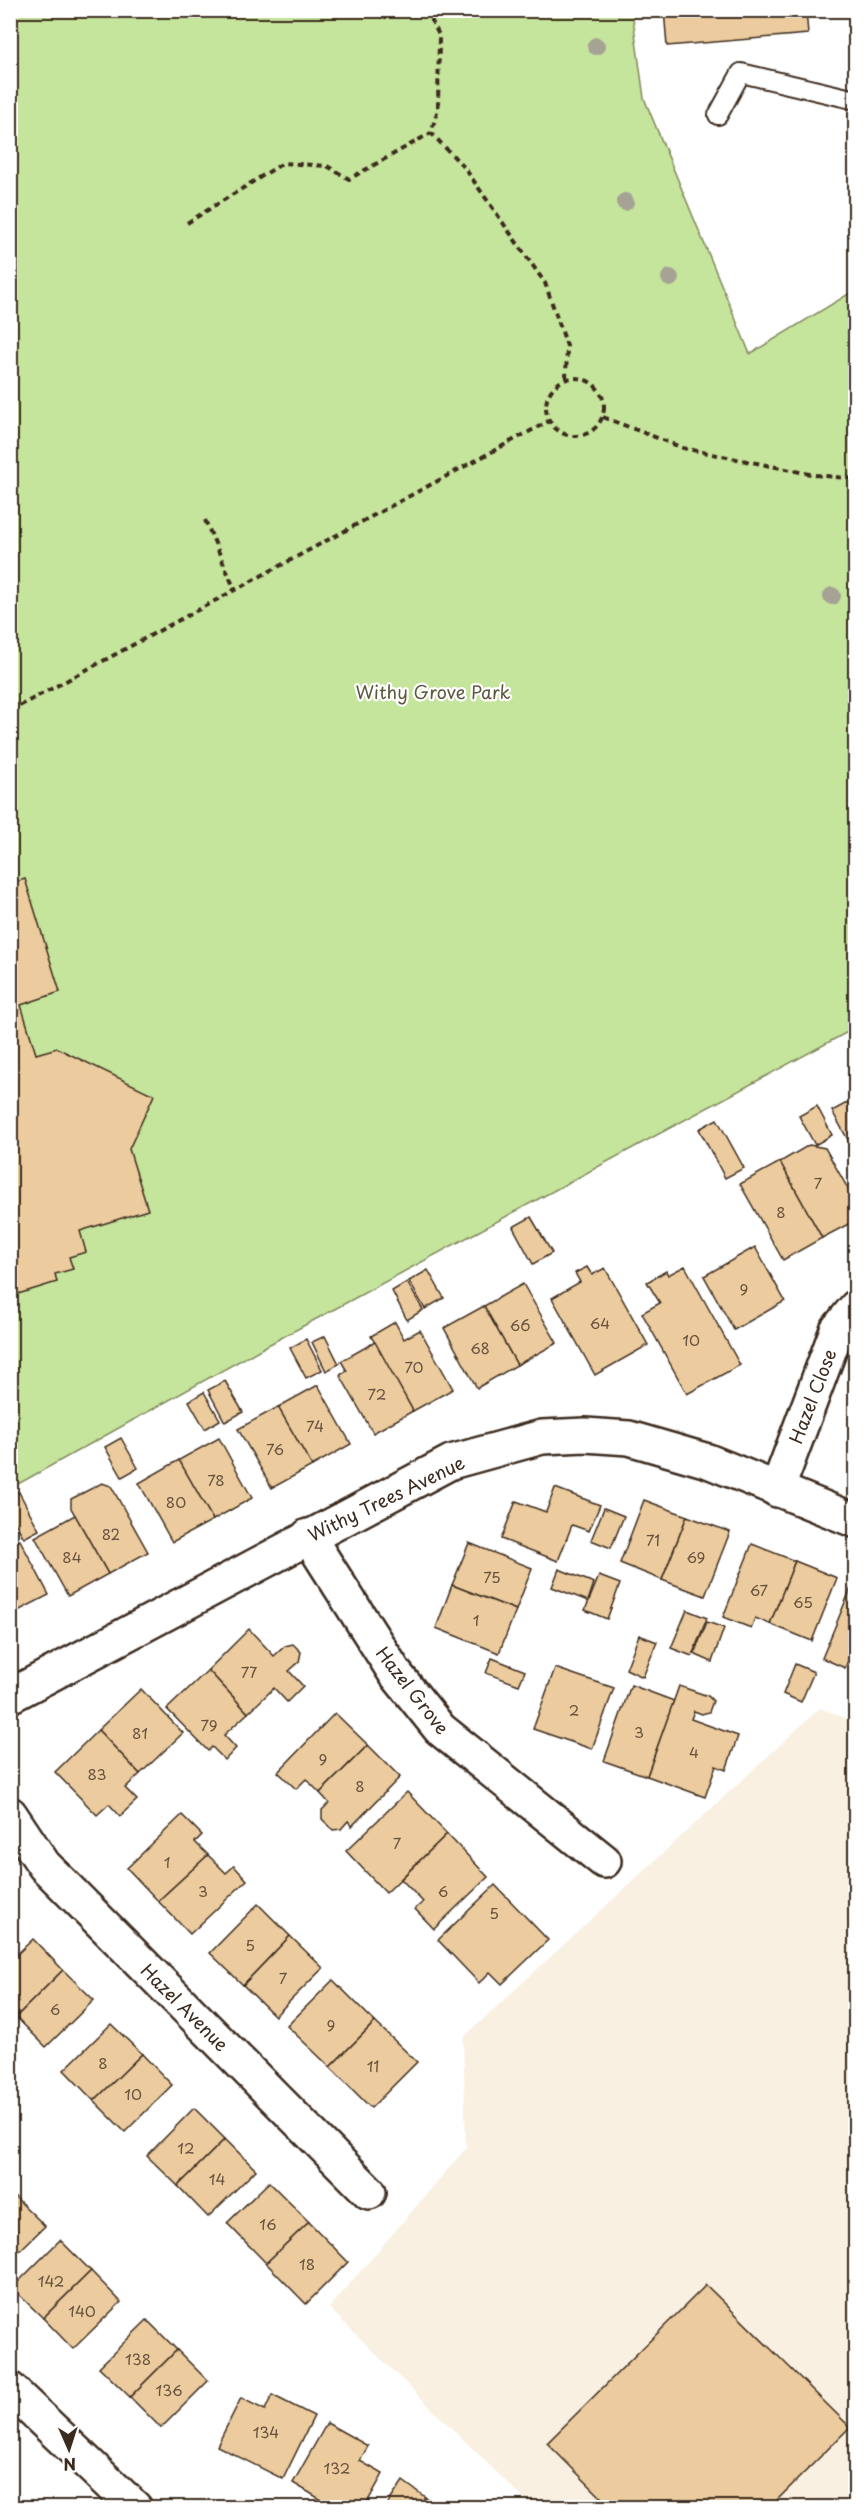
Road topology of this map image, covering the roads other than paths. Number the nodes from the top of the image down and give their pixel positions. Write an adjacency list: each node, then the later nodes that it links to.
1 (855, 100): 2 (lane)
2 (718, 115)
3 (855, 1307): 4 (street, Hazel Close)
4 (777, 1490): 5 (street, Withy Trees Avenue); 6 (street, Withy Trees Avenue)
5 (855, 1521)
6 (308, 1536): 7 (street, Withy Trees Avenue); 9 (street, Hazel Grove)
7 (10, 1696)
8 (10, 1814): 10 (street, Hazel Avenue)
9 (604, 1861)
10 (369, 2192)
11 (10, 2390): 12 (street)
12 (135, 2508)

